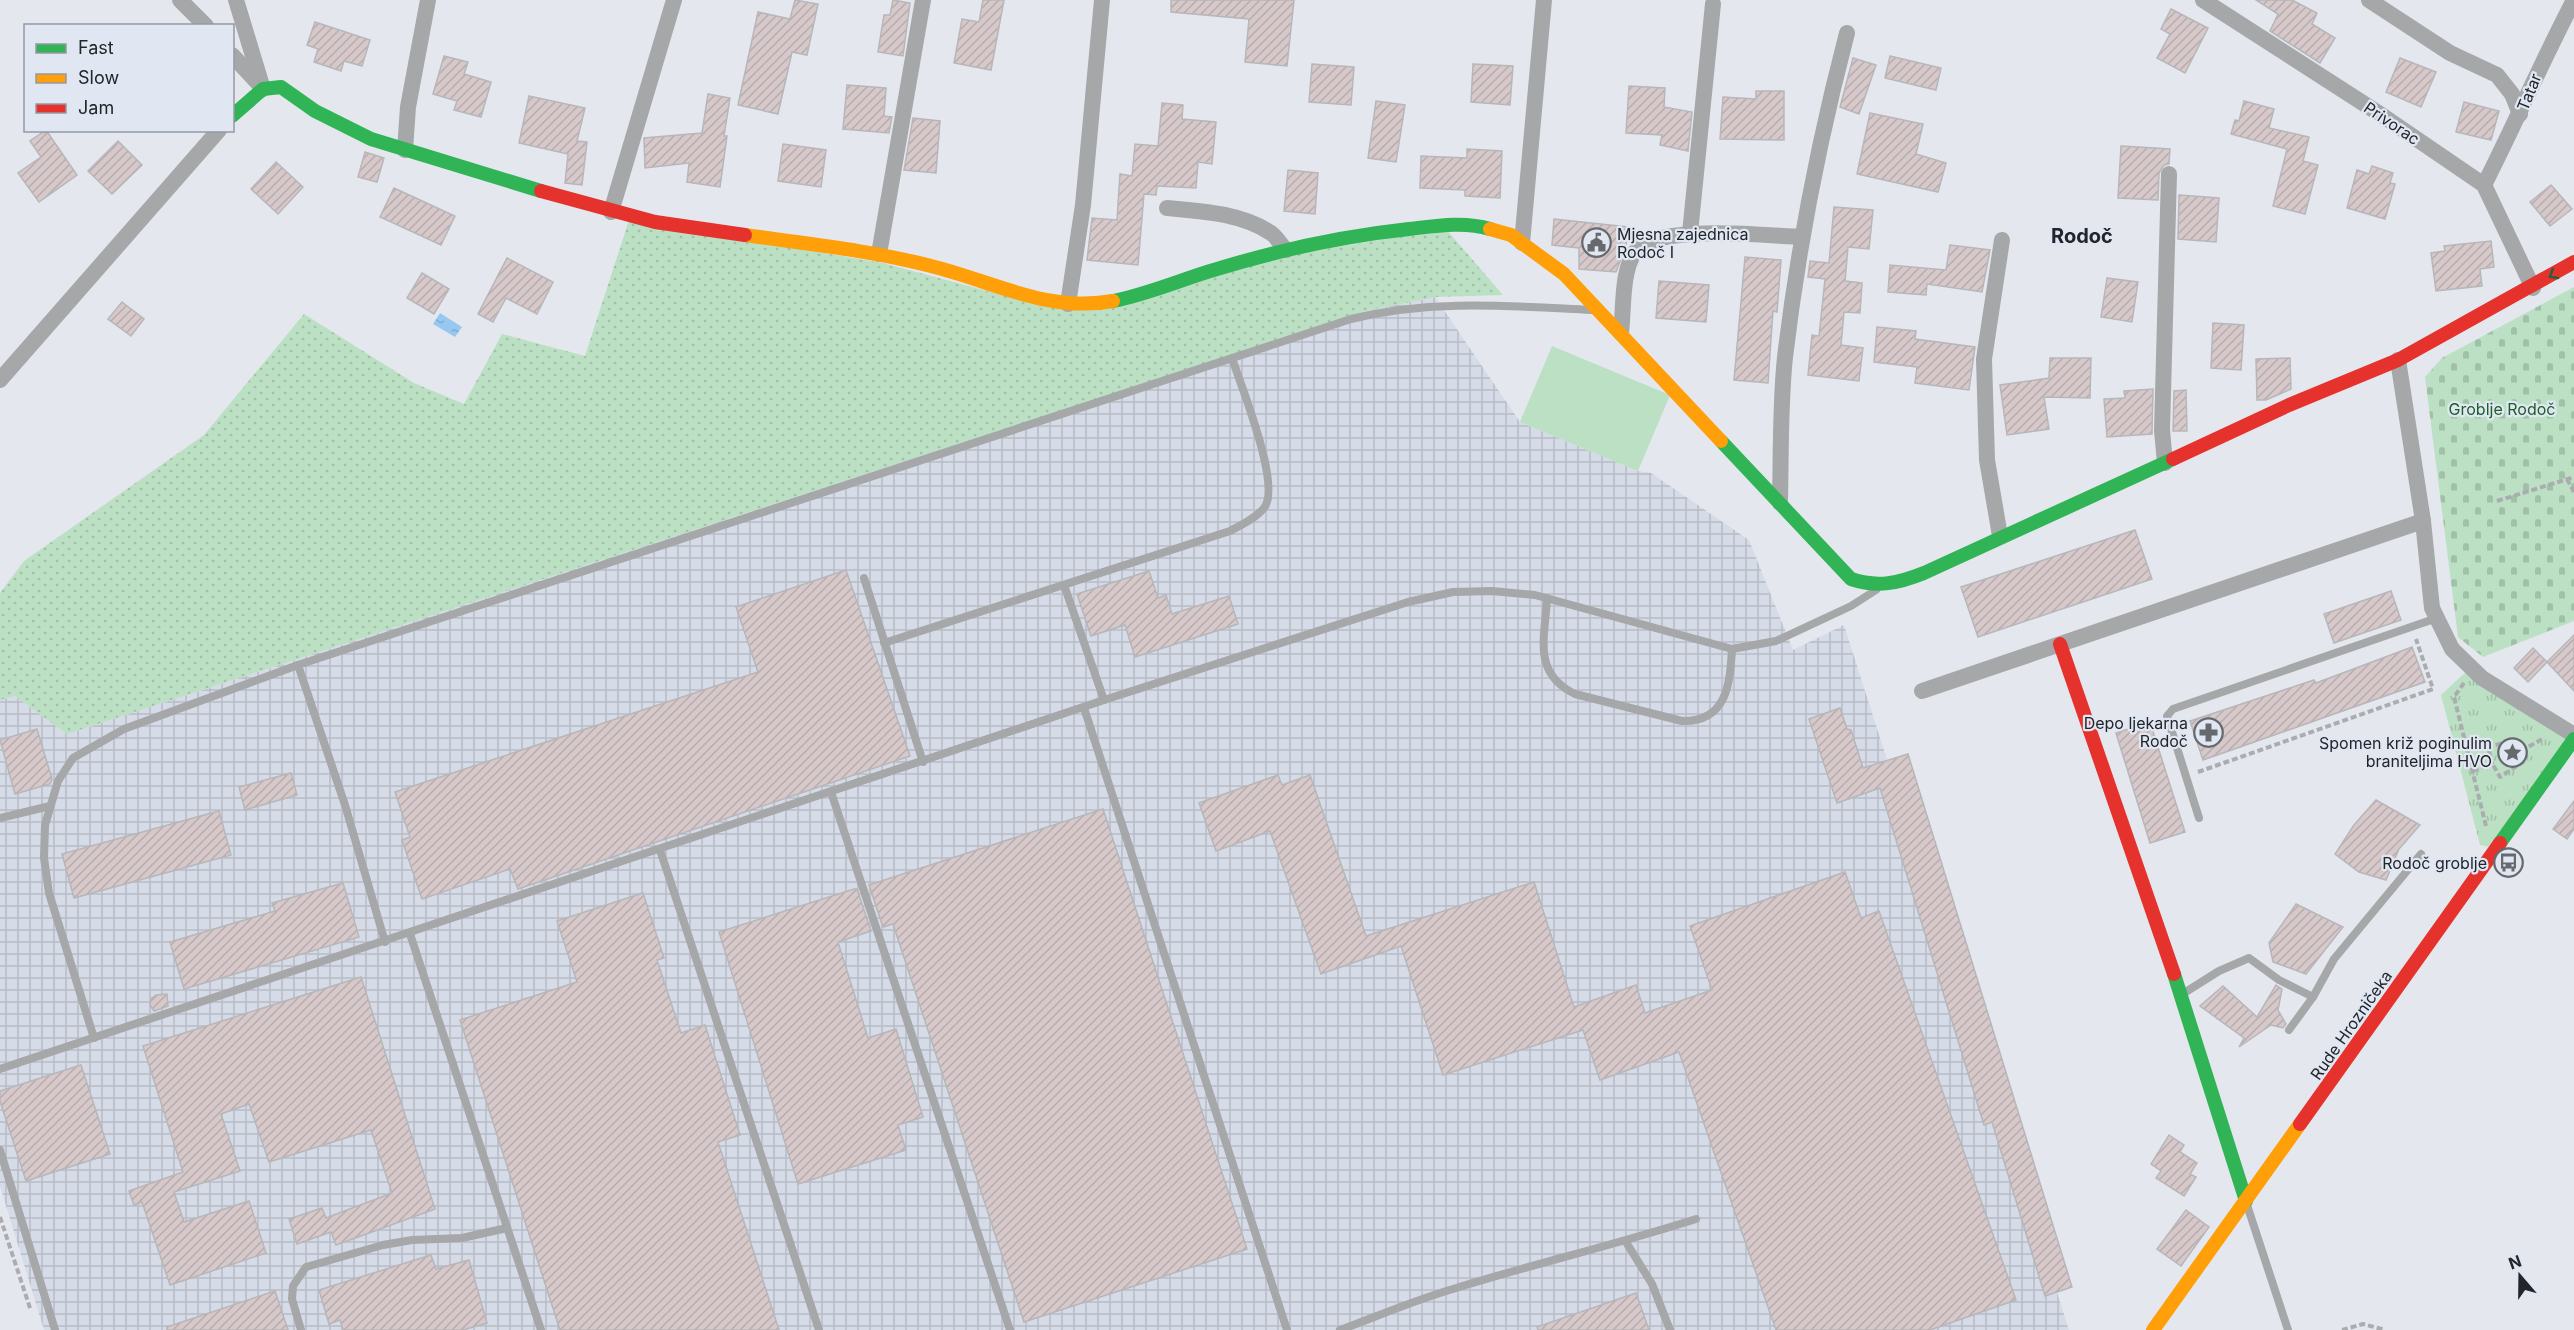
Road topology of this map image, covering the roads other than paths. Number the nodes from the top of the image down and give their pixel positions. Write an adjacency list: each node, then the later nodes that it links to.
1 (180, 0): 12 (street)
2 (236, 0): 15 (street)
3 (428, 0): 19 (street)
4 (674, 0): 23 (street)
5 (923, 0): 29 (street)
6 (1102, 0): 32 (street)
7 (1544, 0): 27 (street)
8 (2203, 0): 21 (street, Privorac)
9 (2369, 0): 17 (street)
10 (2574, 0): 17 (street, Tatar)
11 (1713, 4): 24 (street)
12 (204, 24)
13 (1847, 33): 25 (street)
14 (234, 57): 15 (street)
15 (263, 89): 16 (street); 19 (street)
16 (234, 114)
17 (2520, 114): 21 (street, Tatar)
18 (217, 132): 37 (street)
19 (405, 150): 23 (street)
20 (2169, 174): 38 (street)
21 (2484, 185): 31 (street)
22 (1167, 208): 28 (street)
23 (611, 212): 29 (street)
24 (1690, 233): 25 (street); 34 (street)
25 (1802, 237): 39 (street)
26 (2002, 240): 41 (street)
27 (1522, 243): 28 (street); 33 (street)
28 (1286, 250): 32 (street)
29 (879, 254): 32 (street)
30 (2574, 262): 31 (street, one-way to 31)
31 (2533, 288): 36 (street)
32 (1068, 304)
33 (1599, 310): 34 (street); 35 (lane)
34 (1621, 333): 39 (street)
35 (1232, 358): 43 (lane); 50 (lane)
36 (2398, 360): 38 (street); 40 (street)
37 (0, 380)
38 (2165, 463): 41 (street)
39 (1780, 503): 44 (street)
40 (2423, 521): 46 (street); 48 (street)
41 (2000, 536): 44 (street)
42 (864, 578): 47 (lane)
43 (1064, 585): 47 (lane); 52 (lane)
44 (1881, 586): 49 (lane)
45 (1546, 598): 49 (lane); 49 (lane); 52 (lane)
46 (2437, 618): 54 (street); 59 (lane)
47 (884, 643): 55 (lane)
48 (2060, 644): 51 (street); 64 (street)
49 (1732, 649)
50 (298, 665): 57 (lane); 63 (lane)
51 (1922, 691)
52 (1104, 700): 53 (lane)
53 (1084, 708): 55 (lane); 79 (lane)
54 (2574, 737): 70 (street, Rude Hrozničeka)
55 (923, 762): 56 (lane)
56 (831, 792): 60 (lane); 78 (lane)
57 (50, 806): 58 (lane); 67 (lane)
58 (0, 818)
59 (2199, 818)
60 (660, 850): 62 (lane); 77 (lane)
61 (2421, 854): 65 (lane)
62 (410, 933): 63 (lane); 72 (lane)
63 (385, 942): 67 (lane)
64 (2181, 995): 65 (lane); 70 (street)
65 (2313, 997): 66 (lane)
66 (2289, 1030)
67 (94, 1038): 68 (lane)
68 (0, 1069)
69 (0, 1150): 74 (lane)
70 (2246, 1201): 82 (street, Rude Hrozničeka); 83 (lane)
71 (1696, 1219): 73 (lane)
72 (507, 1228): 75 (lane); 76 (lane)
73 (1626, 1242): 80 (lane); 81 (lane)
74 (55, 1330)
75 (301, 1330)
76 (541, 1330)
77 (819, 1330)
78 (1010, 1330)
79 (1287, 1330)
80 (1340, 1330)
81 (1670, 1330)
82 (2153, 1330)
83 (2288, 1330)

